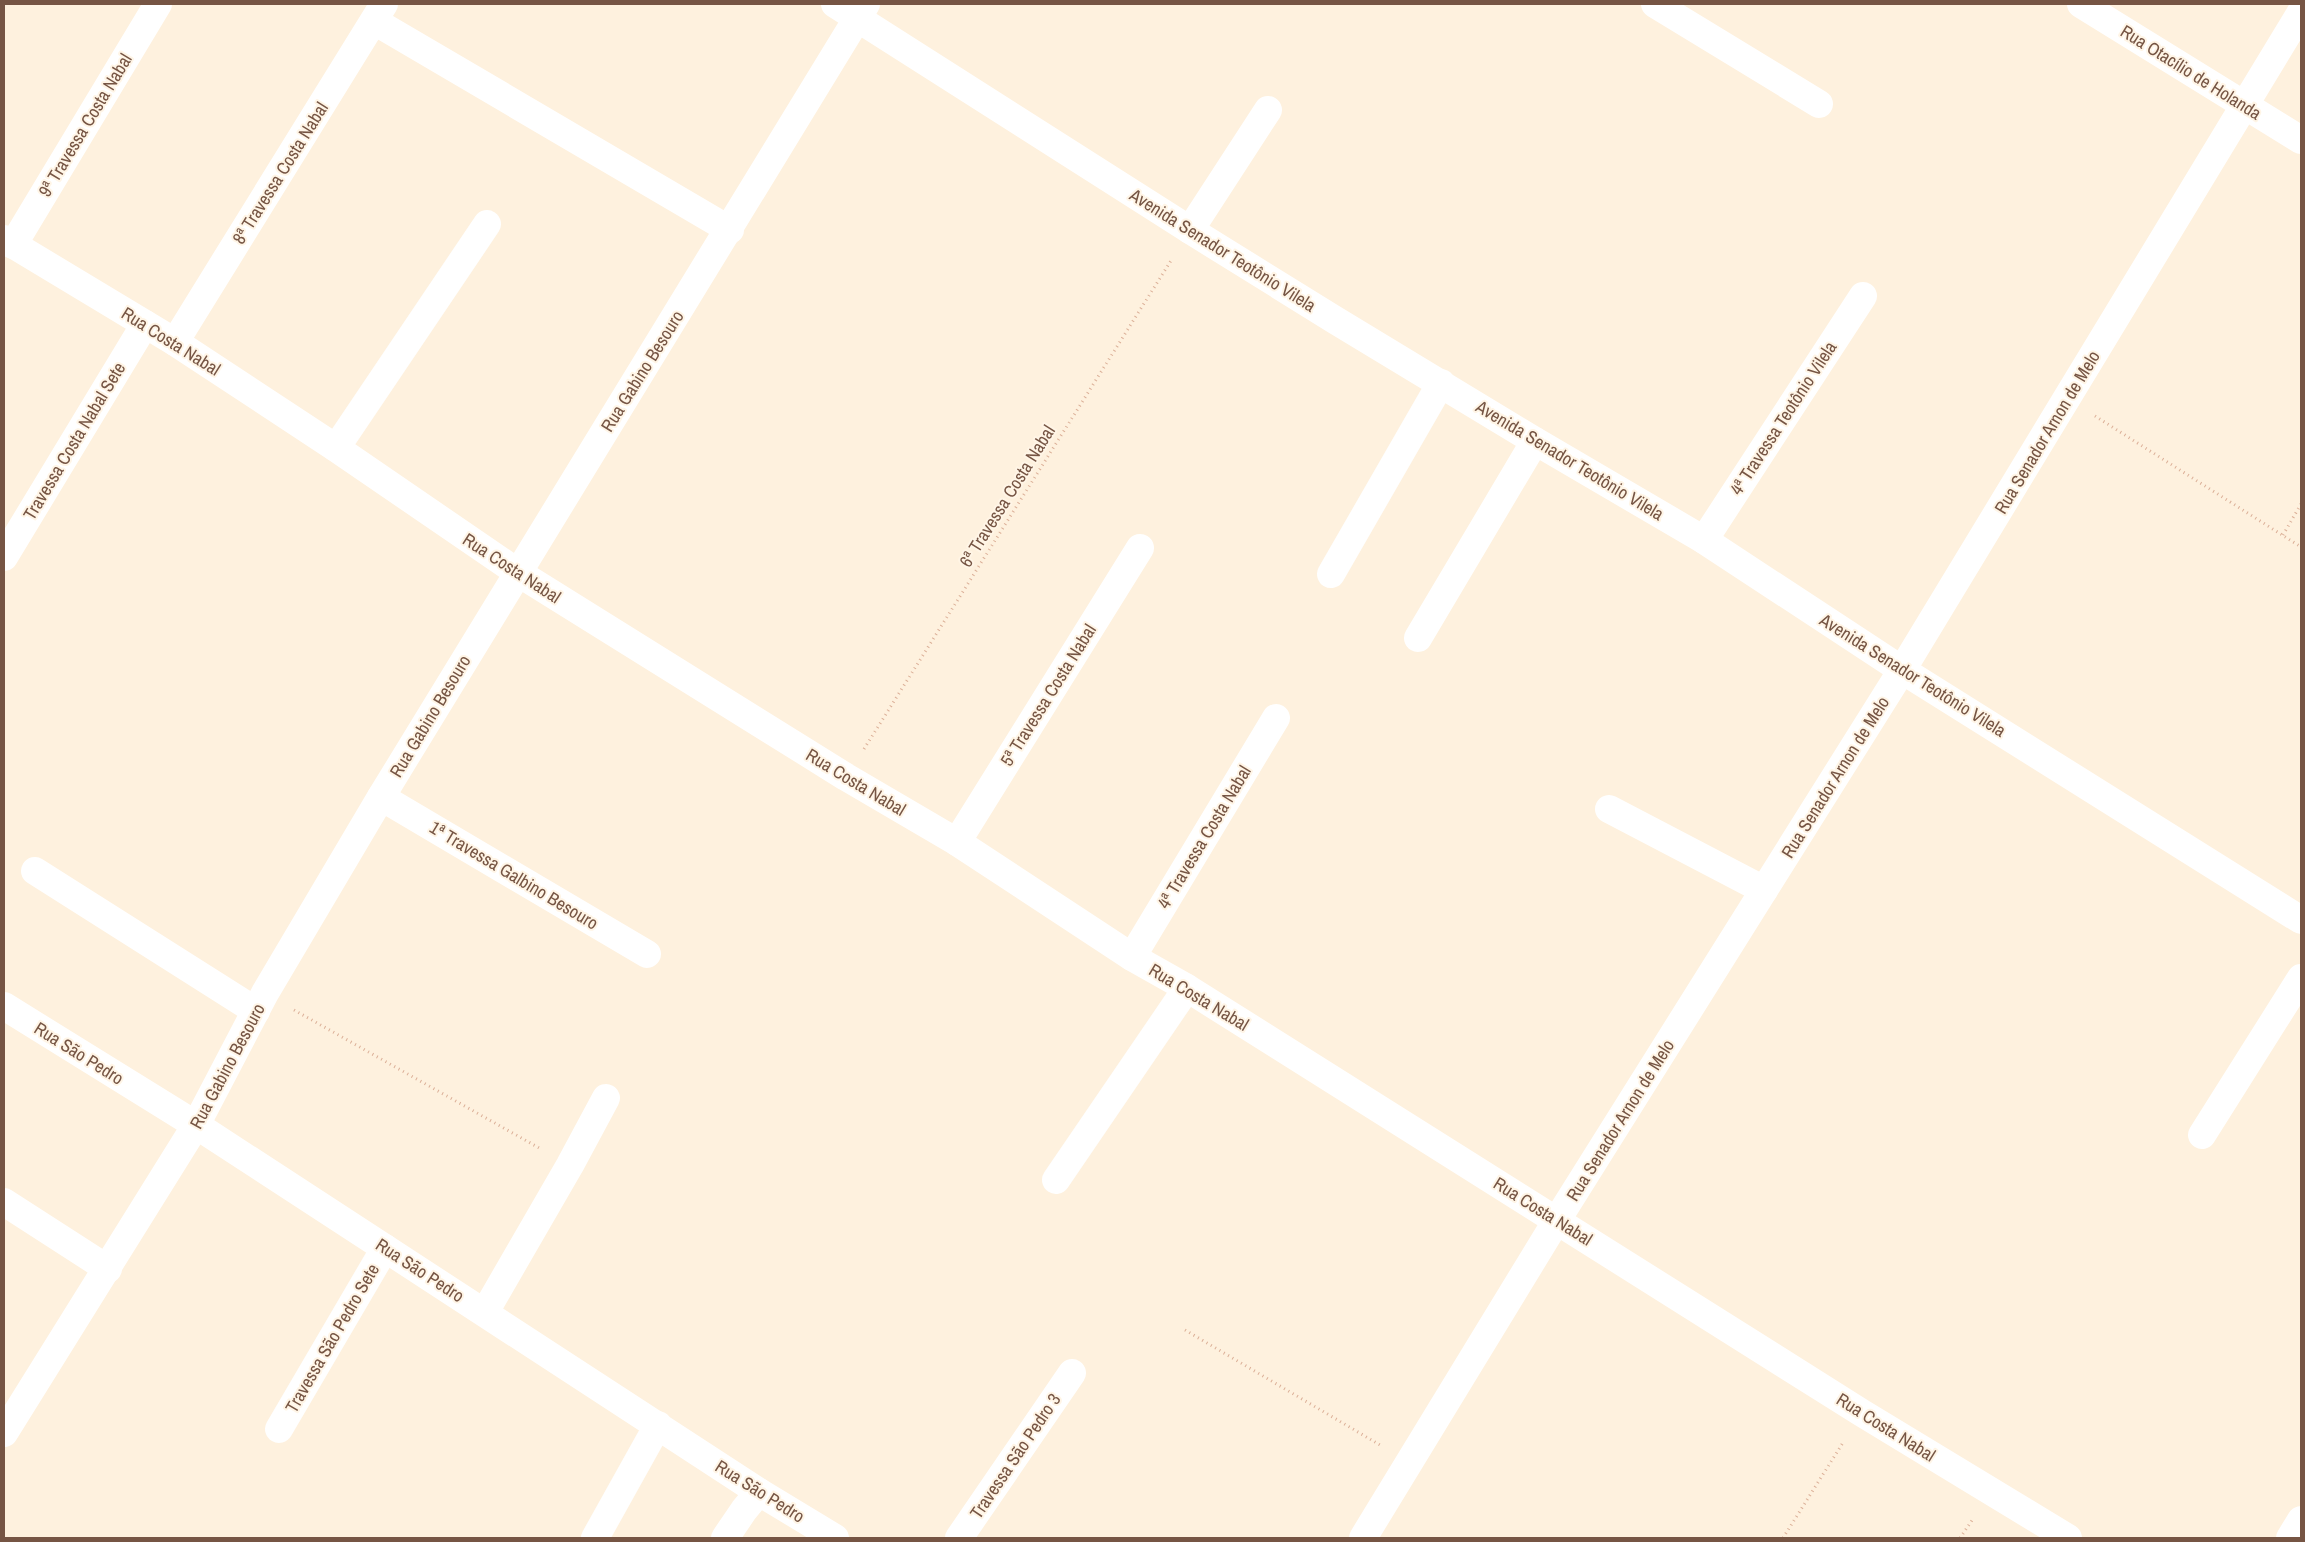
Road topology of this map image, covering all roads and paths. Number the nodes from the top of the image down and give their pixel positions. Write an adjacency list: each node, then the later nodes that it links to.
1 (158, 4): 14 (street, 9ª Travessa Costa Nabal)
2 (1655, 4): 7 (street)
3 (2081, 4): 8 (street, Rua Otacílio de Holanda)
4 (853, 9): 12 (street, Rua Gabino Besouro); 13 (street, Avenida Senador Teotônio Vilela)
5 (379, 12): 12 (street); 17 (street, 8ª Travessa Costa Nabal)
6 (2301, 12): 8 (street, Rua Senador Arnon de Melo)
7 (1819, 104)
8 (2245, 105): 10 (street, Rua Otacílio de Holanda); 19 (street, Rua Senador Arnon de Melo)
9 (1268, 110): 13 (street)
10 (2301, 140)
11 (487, 224): 21 (street)
12 (730, 230): 28 (street, Rua Gabino Besouro)
13 (1190, 230): 18 (street, Avenida Senador Teotônio Vilela); 33 (path, 6ª Travessa Costa Nabal)
14 (8, 242): 16 (street, Rua Costa Nabal)
15 (1863, 296): 24 (street, 4ª Travessa Teotônio Vilela)
16 (144, 324): 17 (street, Rua Costa Nabal); 27 (street, Travessa Costa Nabal Sete)
17 (175, 342): 21 (street, Rua Costa Nabal)
18 (1441, 383): 20 (street, Avenida Senador Teotônio Vilela); 29 (street)
19 (2067, 398): 23 (path); 31 (street, Rua Senador Arnon de Melo)
20 (1535, 441): 24 (street, Avenida Senador Teotônio Vilela); 30 (street)
21 (336, 448): 28 (street, Rua Costa Nabal)
22 (2301, 504): 23 (path)
23 (2283, 535): 25 (path)
24 (1704, 540): 31 (street, Avenida Senador Teotônio Vilela)
25 (2301, 547)
26 (1140, 548): 36 (street, 5ª Travessa Costa Nabal)
27 (4, 557)
28 (516, 572): 33 (street, Rua Costa Nabal); 34 (street, Rua Gabino Besouro)
29 (1332, 574)
30 (1418, 638)
31 (1902, 670): 38 (street, Rua Senador Arnon de Melo); 39 (street, Avenida Senador Teotônio Vilela)
32 (1276, 718): 41 (street, 4ª Travessa Costa Nabal)
33 (846, 777): 36 (street, Rua Costa Nabal)
34 (381, 797): 40 (street, 1ª Travessa Galbino Besouro); 44 (street, Rua Gabino Besouro)
35 (1609, 809): 38 (street)
36 (957, 842): 41 (street, Rua Costa Nabal)
37 (35, 871): 44 (street)
38 (1764, 890): 52 (street, Rua Senador Arnon de Melo)
39 (2301, 920)
40 (647, 954)
41 (1132, 957): 43 (street, Rua Costa Nabal)
42 (2301, 978): 48 (street)
43 (1187, 988): 50 (street); 52 (street, Rua Costa Nabal)
44 (260, 1002): 47 (street, Rua Gabino Besouro); 49 (path)
45 (4, 1006): 47 (street, Rua São Pedro)
46 (606, 1098): 49 (street)
47 (196, 1125): 53 (street, Rua São Pedro); 54 (street, Rua Gabino Besouro)
48 (2202, 1135)
49 (570, 1165): 55 (street)
50 (1056, 1180)
51 (4, 1202): 54 (street)
52 (1557, 1220): 58 (street, Rua Costa Nabal); 62 (street, Rua Senador Arnon de Melo)
53 (385, 1248): 55 (street, Rua São Pedro); 60 (street, Travessa São Pedro Sete)
54 (108, 1269): 61 (street, Rua Gabino Besouro)
55 (485, 1312): 59 (street, Rua São Pedro)
56 (1186, 1330): 62 (path)
57 (1072, 1373): 68 (street, Travessa São Pedro 3)
58 (1862, 1413): 70 (path); 71 (street, Rua Costa Nabal)
59 (658, 1425): 63 (street, Rua São Pedro); 65 (street)
60 (279, 1429)
61 (4, 1433)
62 (1409, 1462): 69 (street, Rua Senador Arnon de Melo)
63 (760, 1492): 66 (street); 67 (street, Rua São Pedro)
64 (2301, 1520): 72 (street)
65 (595, 1538)
66 (725, 1538)
67 (835, 1538)
68 (959, 1538)
69 (1363, 1538)
70 (1783, 1538)
71 (2068, 1538)
72 (2290, 1538)

